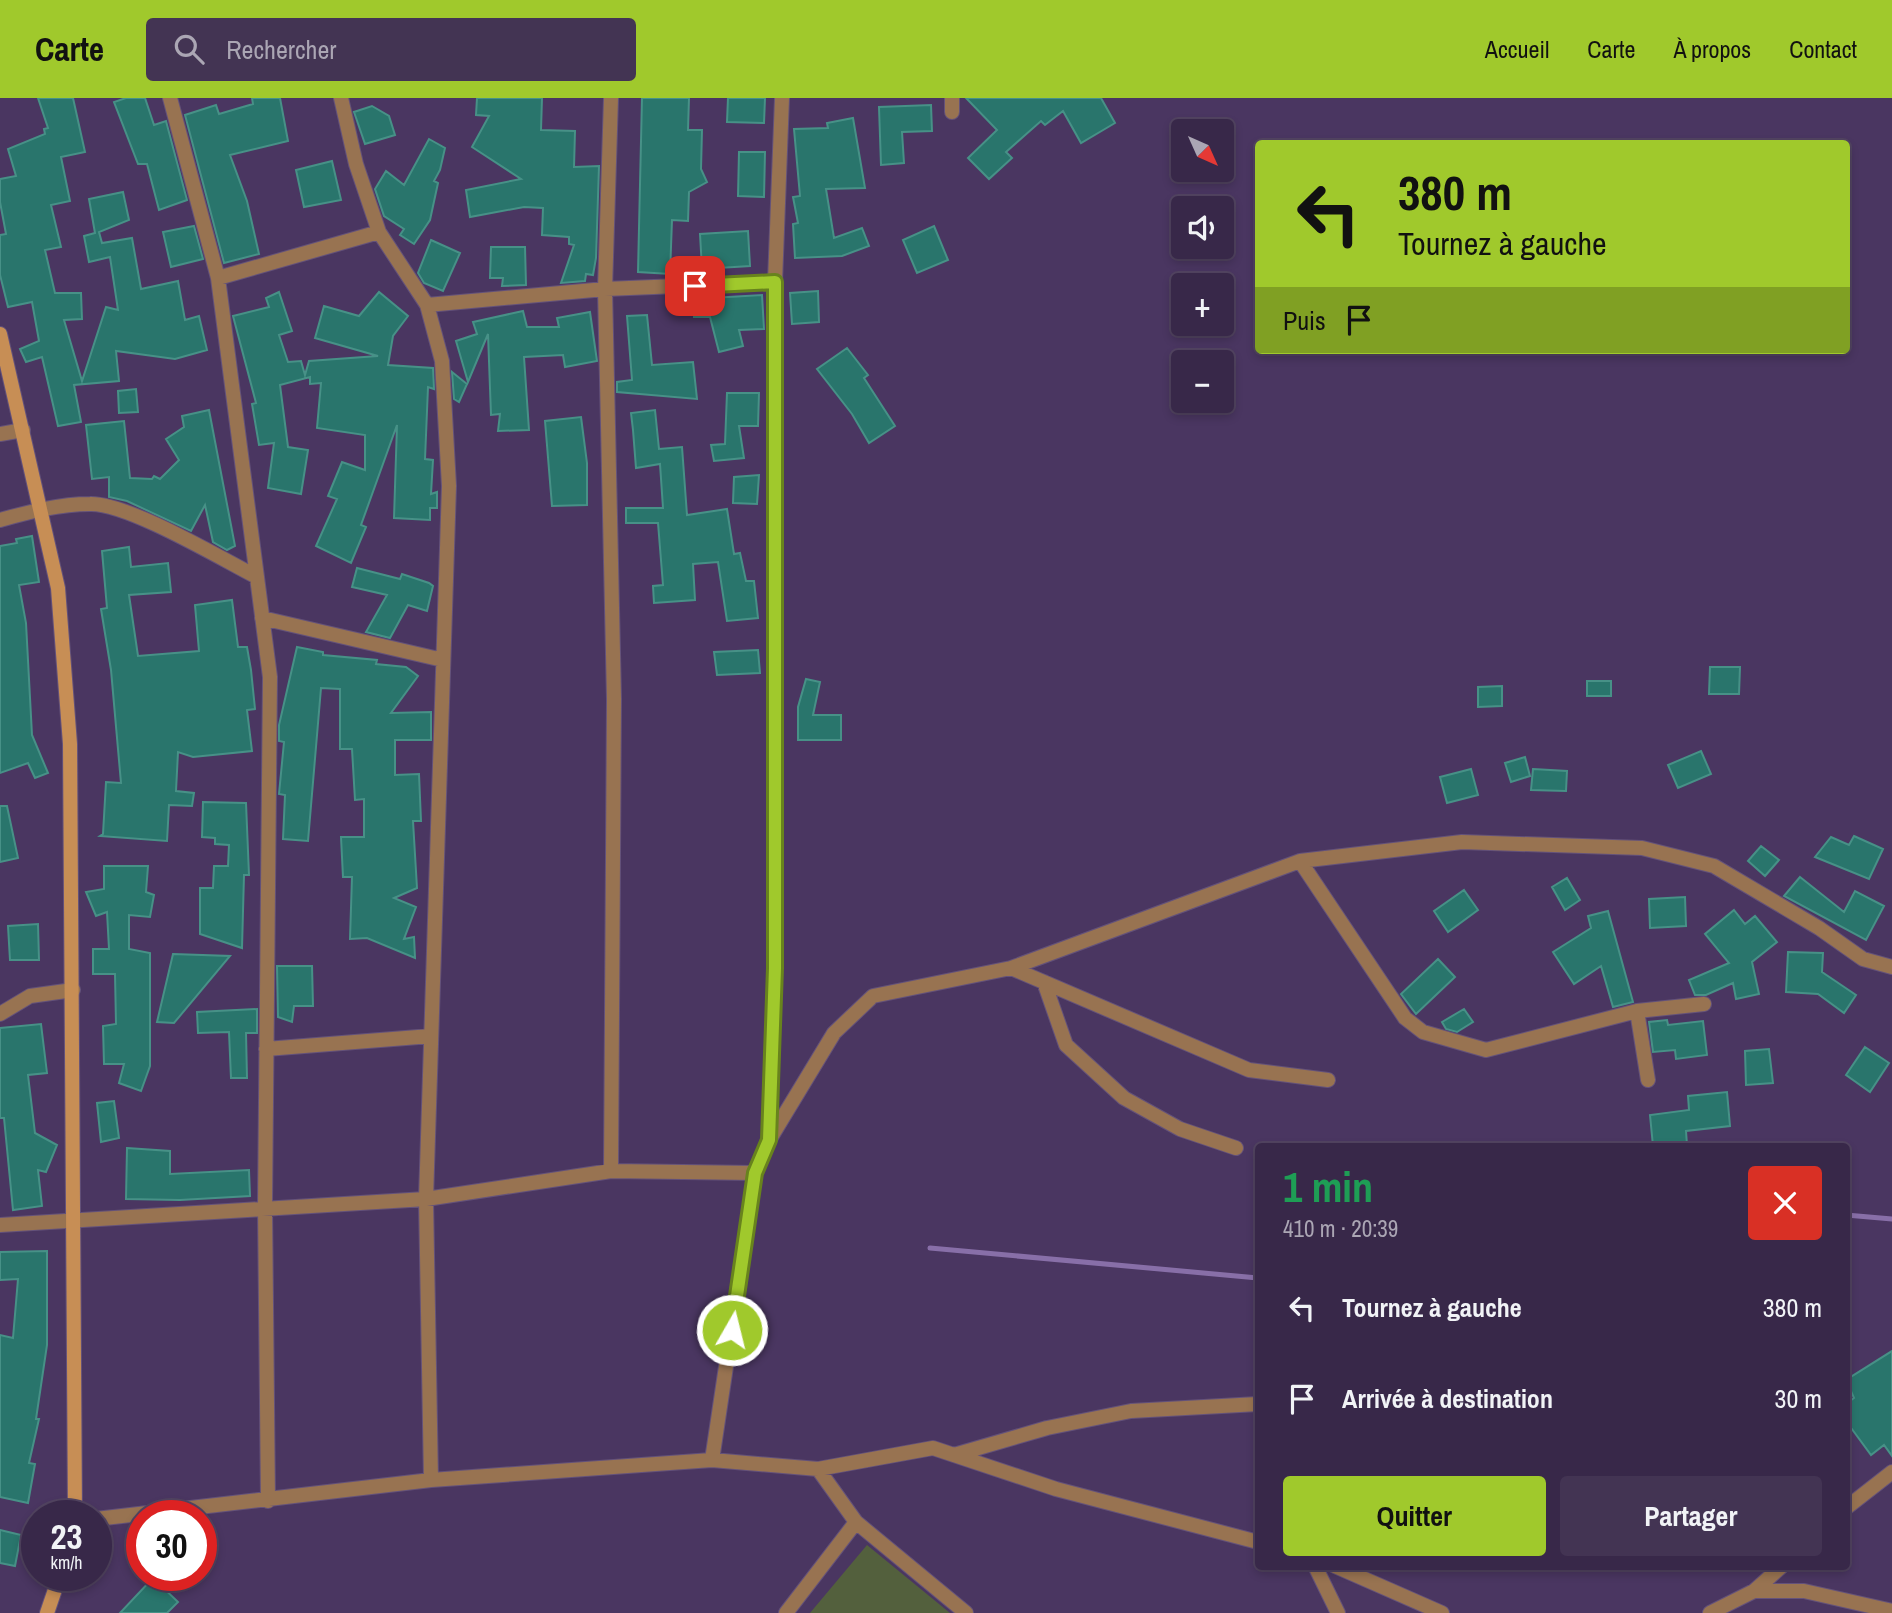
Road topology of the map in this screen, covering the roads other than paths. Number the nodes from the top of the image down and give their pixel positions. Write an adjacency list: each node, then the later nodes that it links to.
1 (170, 98): 6 (street)
2 (341, 98): 5 (street)
3 (611, 98): 8 (street)
4 (782, 98): 7 (street)
5 (379, 232): 6 (street); 9 (street)
6 (218, 278): 15 (street)
7 (775, 282): 8 (street); 30 (street)
8 (605, 289): 9 (street); 32 (street)
9 (427, 305): 17 (street)
10 (0, 334): 11 (main road)
11 (23, 430): 12 (street); 13 (main road)
12 (0, 434)
13 (40, 509): 14 (street); 15 (street); 22 (main road)
14 (0, 520)
15 (257, 577): 16 (street)
16 (262, 618): 17 (street); 27 (street)
17 (443, 660): 26 (street)
18 (1300, 861): 19 (street); 20 (street); 24 (street)
19 (1892, 967)
20 (1011, 968): 21 (street); 30 (street)
21 (1044, 982): 28 (street); 31 (street)
22 (73, 990): 25 (street); 36 (main road)
23 (1704, 1004): 24 (street)
24 (1637, 1011): 29 (street)
25 (0, 1013)
26 (431, 1036): 27 (street); 34 (street)
27 (266, 1049): 35 (street)
28 (1328, 1080)
29 (1648, 1080)
30 (769, 1140): 33 (street)
31 (1236, 1147)
32 (611, 1171): 33 (street); 34 (street)
33 (755, 1173): 40 (street)
34 (426, 1199): 35 (street); 43 (street)
35 (265, 1206): 36 (street); 45 (street)
36 (75, 1220): 37 (street); 44 (main road)
37 (0, 1225)
38 (1255, 1404): 39 (street)
39 (954, 1455): 41 (street); 49 (street)
40 (712, 1460): 41 (street); 43 (street)
41 (818, 1469): 48 (street)
42 (1892, 1472): 46 (street)
43 (431, 1480): 45 (street)
44 (75, 1500)
45 (268, 1501): 47 (street)
46 (1850, 1505)
47 (112, 1517)
48 (856, 1522): 57 (street); 58 (street)
49 (1255, 1541)
50 (1317, 1570): 59 (street)
51 (1344, 1570): 60 (street)
52 (1778, 1570): 54 (street)
53 (55, 1591): 56 (main road)
54 (1754, 1591): 55 (street); 61 (street)
55 (1892, 1611)
56 (47, 1613)
57 (786, 1613)
58 (966, 1613)
59 (1338, 1613)
60 (1443, 1613)
61 (1710, 1613)

